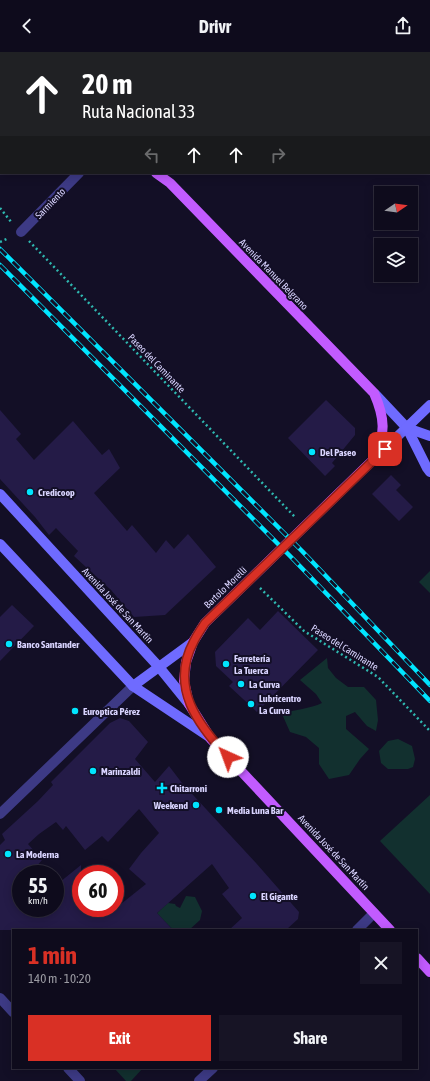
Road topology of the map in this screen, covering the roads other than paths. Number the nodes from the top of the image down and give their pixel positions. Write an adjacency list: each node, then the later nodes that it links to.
1 (78, 174): 3 (street, Sarmiento)
2 (157, 174): 4 (main road, Avenida Manuel Belgrano)
3 (21, 232)
4 (374, 393): 6 (street, Avenida Manuel Belgrano); 8 (main road, Avenida Manuel Belgrano)
5 (430, 405): 6 (street, Bartolo Morelli)
6 (407, 428): 7 (street, Avenida Manuel Belgrano); 8 (street, Bartolo Morelli); 9 (street, Avenida Manuel Belgrano)
7 (430, 436)
8 (374, 459): 12 (main road, Bartolo Morelli)
9 (430, 472)
10 (0, 494): 13 (street, Avenida José de San Martín)
11 (0, 544): 14 (street, Avenida José de San Martín)
12 (193, 642): 13 (street, Bartolo Morelli); 15 (main road)
13 (159, 667): 14 (street, Bartolo Morelli); 15 (street, Avenida José de San Martín)
14 (133, 686): 16 (street, Avenida José de San Martín); 17 (street, Bartolo Morelli)
15 (189, 704): 16 (main road, Avenida José de San Martín)
16 (211, 739): 18 (main road, Avenida José de San Martín)
17 (0, 814)
18 (374, 913): 19 (street); 20 (main road, Avenida José de San Martín)
19 (358, 929)
20 (389, 929)
21 (418, 959): 22 (main road)
22 (430, 972)
23 (0, 998): 24 (street)
24 (12, 1011)
25 (69, 1069): 27 (street)
26 (211, 1069): 28 (street)
27 (80, 1081)
28 (199, 1081)

